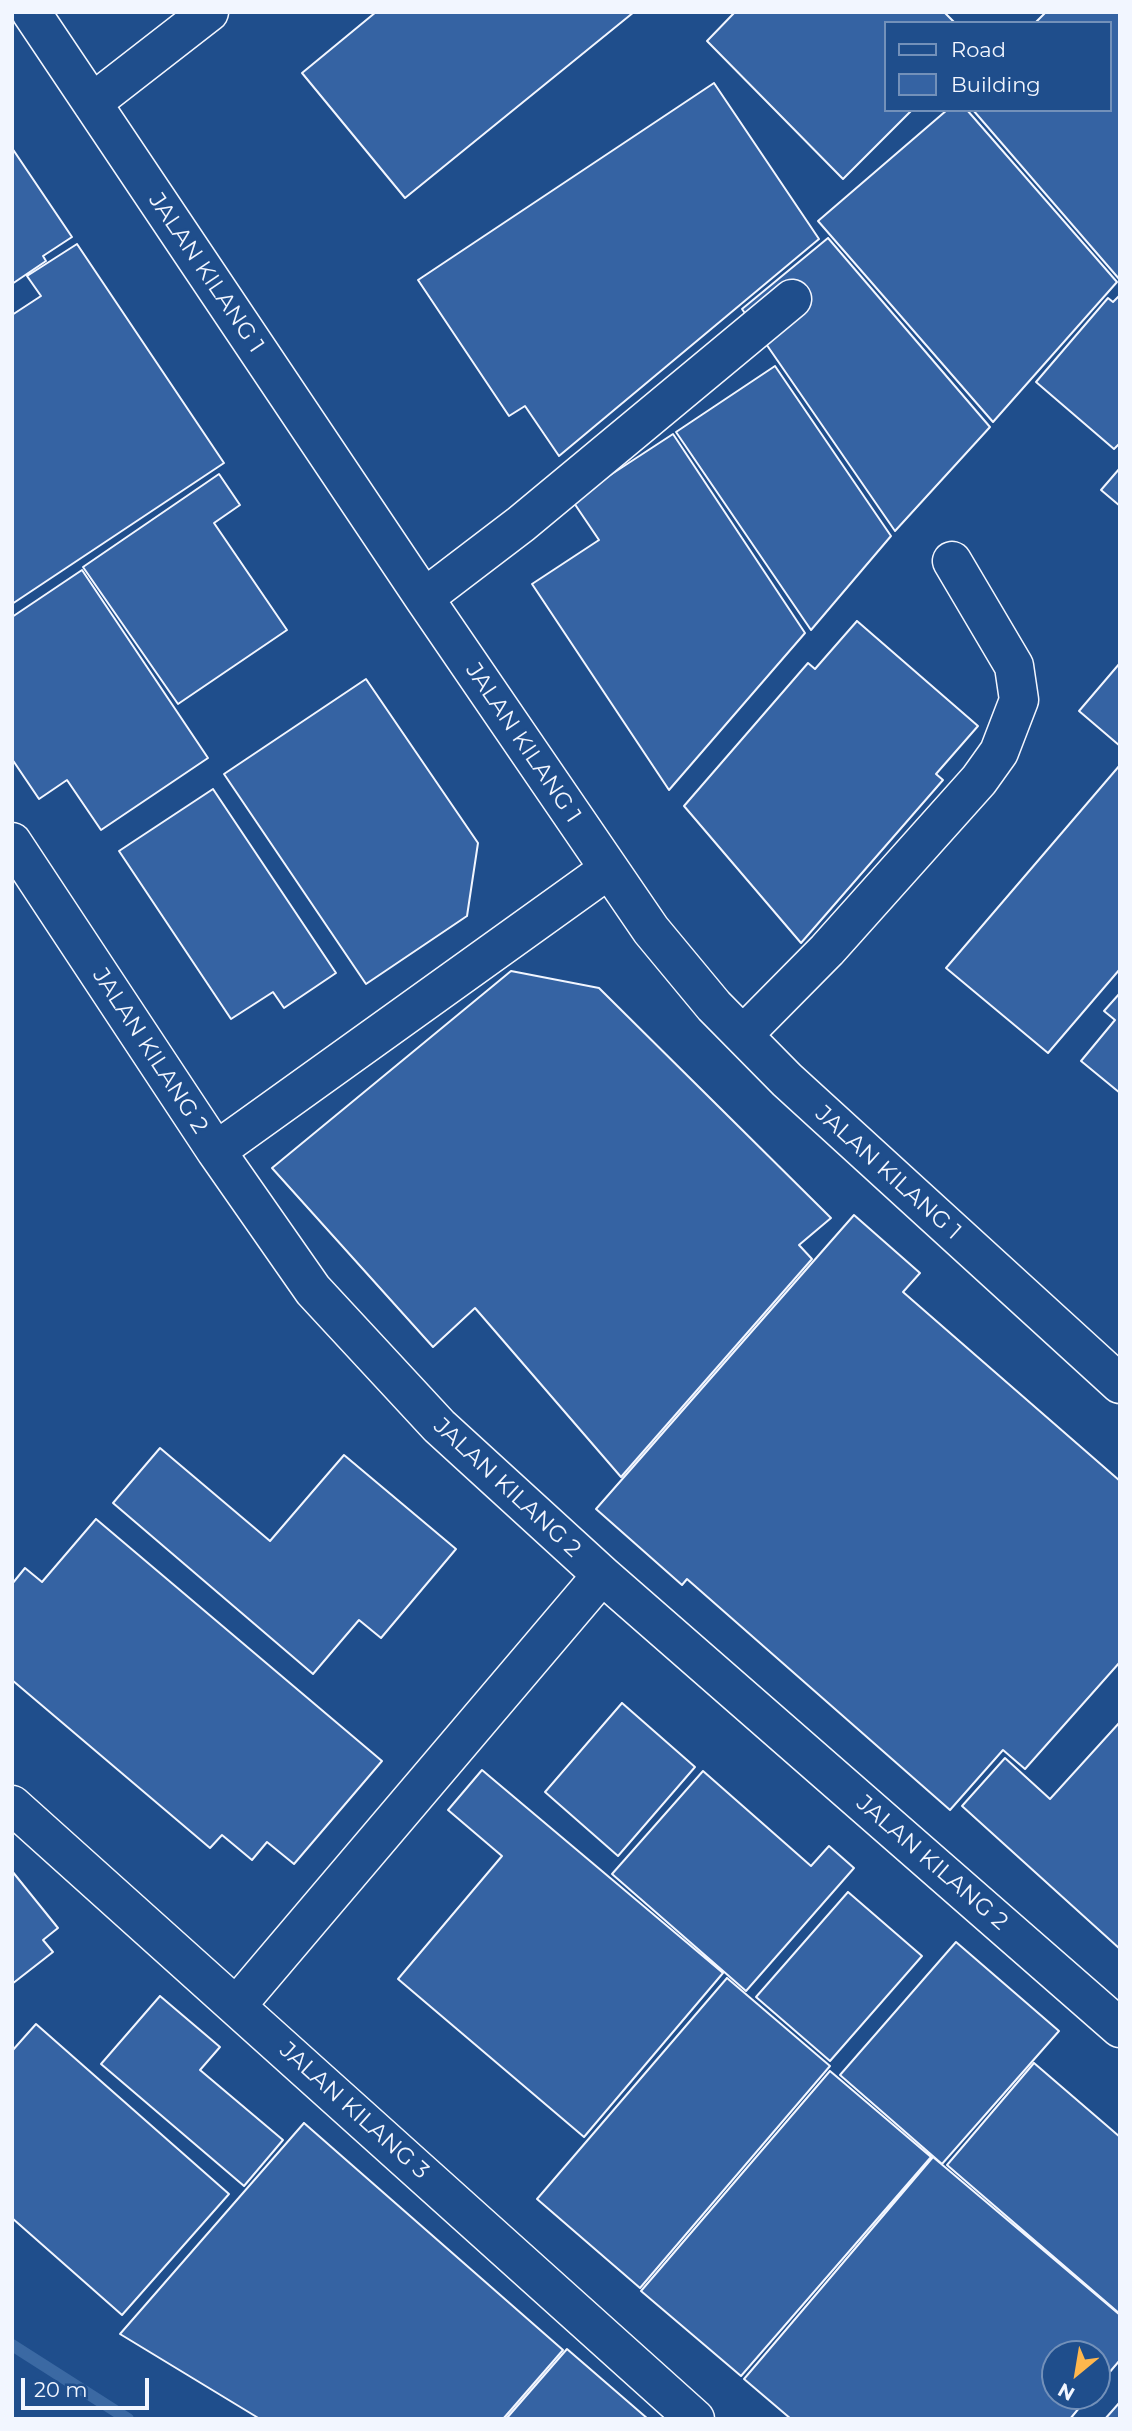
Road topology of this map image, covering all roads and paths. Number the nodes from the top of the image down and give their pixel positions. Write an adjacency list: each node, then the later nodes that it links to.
1 (31, 12): 3 (street, JALAN KILANG 1)
2 (209, 12): 3 (street)
3 (92, 103): 6 (street, JALAN KILANG 1)
4 (792, 299): 6 (street)
5 (952, 561): 9 (street)
6 (424, 598): 8 (street, JALAN KILANG 1)
7 (12, 842): 10 (street, JALAN KILANG 2)
8 (608, 869): 9 (street, JALAN KILANG 1); 10 (street)
9 (743, 1035): 11 (street, JALAN KILANG 1)
10 (216, 1151): 12 (street, JALAN KILANG 2)
11 (1120, 1384)
12 (602, 1575): 14 (street); 15 (street, JALAN KILANG 2)
13 (12, 1805): 14 (street, JALAN KILANG 3)
14 (237, 2005): 16 (street, JALAN KILANG 3)
15 (1120, 2028)
16 (695, 2419)

